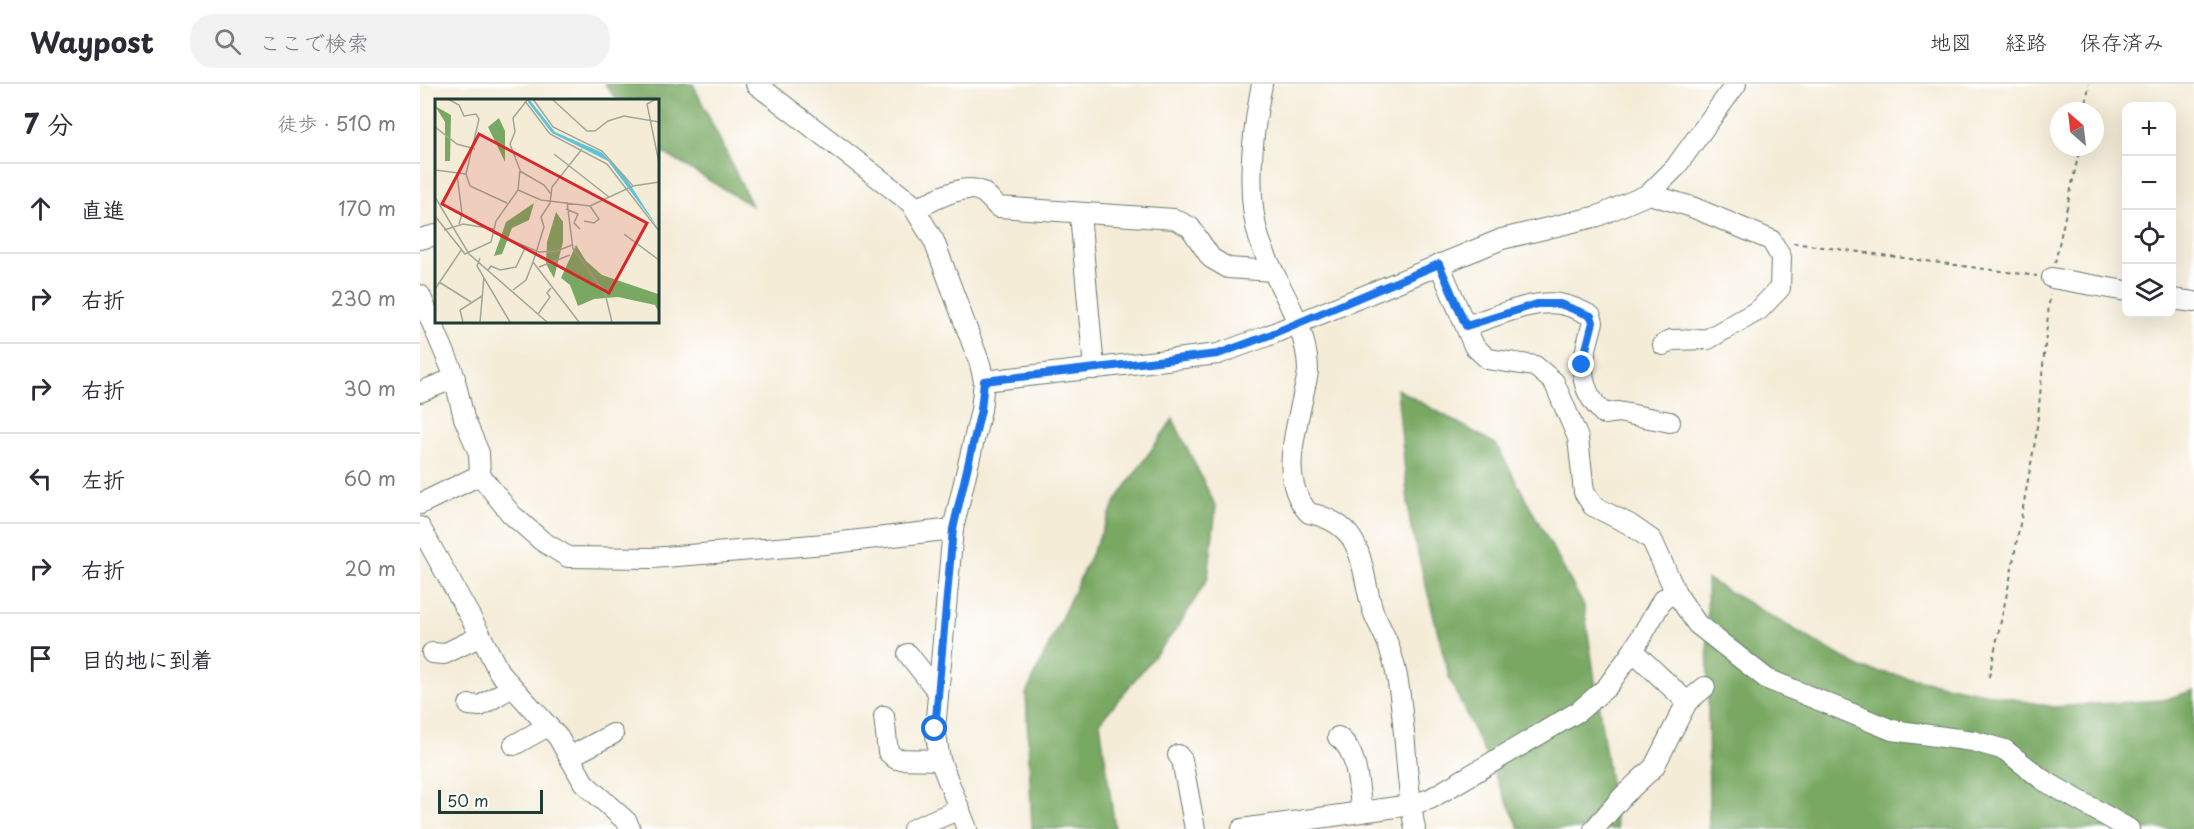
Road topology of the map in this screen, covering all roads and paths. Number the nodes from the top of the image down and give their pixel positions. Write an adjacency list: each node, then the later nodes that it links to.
1 (756, 84): 8 (street)
2 (1262, 84): 14 (street)
3 (1736, 84): 7 (street)
4 (2089, 84): 5 (path)
5 (2086, 102)
6 (2078, 156): 15 (path)
7 (1649, 194): 12 (street); 13 (street)
8 (915, 209): 9 (street); 25 (street)
9 (1080, 214): 14 (street); 23 (street)
10 (435, 235): 11 (street)
11 (420, 239)
12 (1771, 240): 15 (path); 22 (street)
13 (1439, 264): 20 (street); 21 (street)
14 (1273, 271): 20 (street)
15 (2052, 278): 16 (street); 37 (path)
16 (2122, 290)
17 (420, 296): 24 (street)
18 (2176, 300): 19 (street)
19 (2194, 302)
20 (1296, 322): 23 (street); 52 (street)
21 (1466, 326): 27 (street); 32 (street)
22 (1663, 345)
23 (1094, 369): 25 (street)
24 (455, 378): 26 (street); 28 (street)
25 (984, 381): 31 (street)
26 (420, 392)
27 (1670, 422)
28 (480, 475): 29 (street); 31 (street)
29 (420, 504)
30 (420, 527): 33 (street)
31 (953, 529): 40 (street)
32 (1676, 593): 34 (street); 64 (street)
33 (481, 636): 35 (street); 38 (street)
34 (1634, 651): 41 (street); 52 (street)
35 (432, 652)
36 (908, 654): 40 (street)
37 (1989, 677)
38 (512, 687): 42 (street); 44 (street)
39 (1705, 687): 41 (street)
40 (938, 692): 50 (street)
41 (1687, 702): 63 (street)
42 (469, 705)
43 (884, 716): 50 (street)
44 (548, 726): 47 (street); 49 (street)
45 (613, 734): 49 (street)
46 (1338, 737): 54 (street)
47 (514, 745)
48 (1178, 755): 59 (street)
49 (569, 757): 56 (street)
50 (940, 760): 53 (street)
51 (1201, 791): 60 (street)
52 (1410, 805): 54 (street); 62 (street)
53 (960, 809): 57 (street); 58 (street)
54 (1362, 812): 55 (street)
55 (1293, 826): 61 (street)
56 (630, 829)
57 (913, 829)
58 (968, 829)
59 (1195, 829)
60 (1204, 829)
61 (1242, 829)
62 (1415, 829)
63 (1594, 829)
64 (2130, 829)

